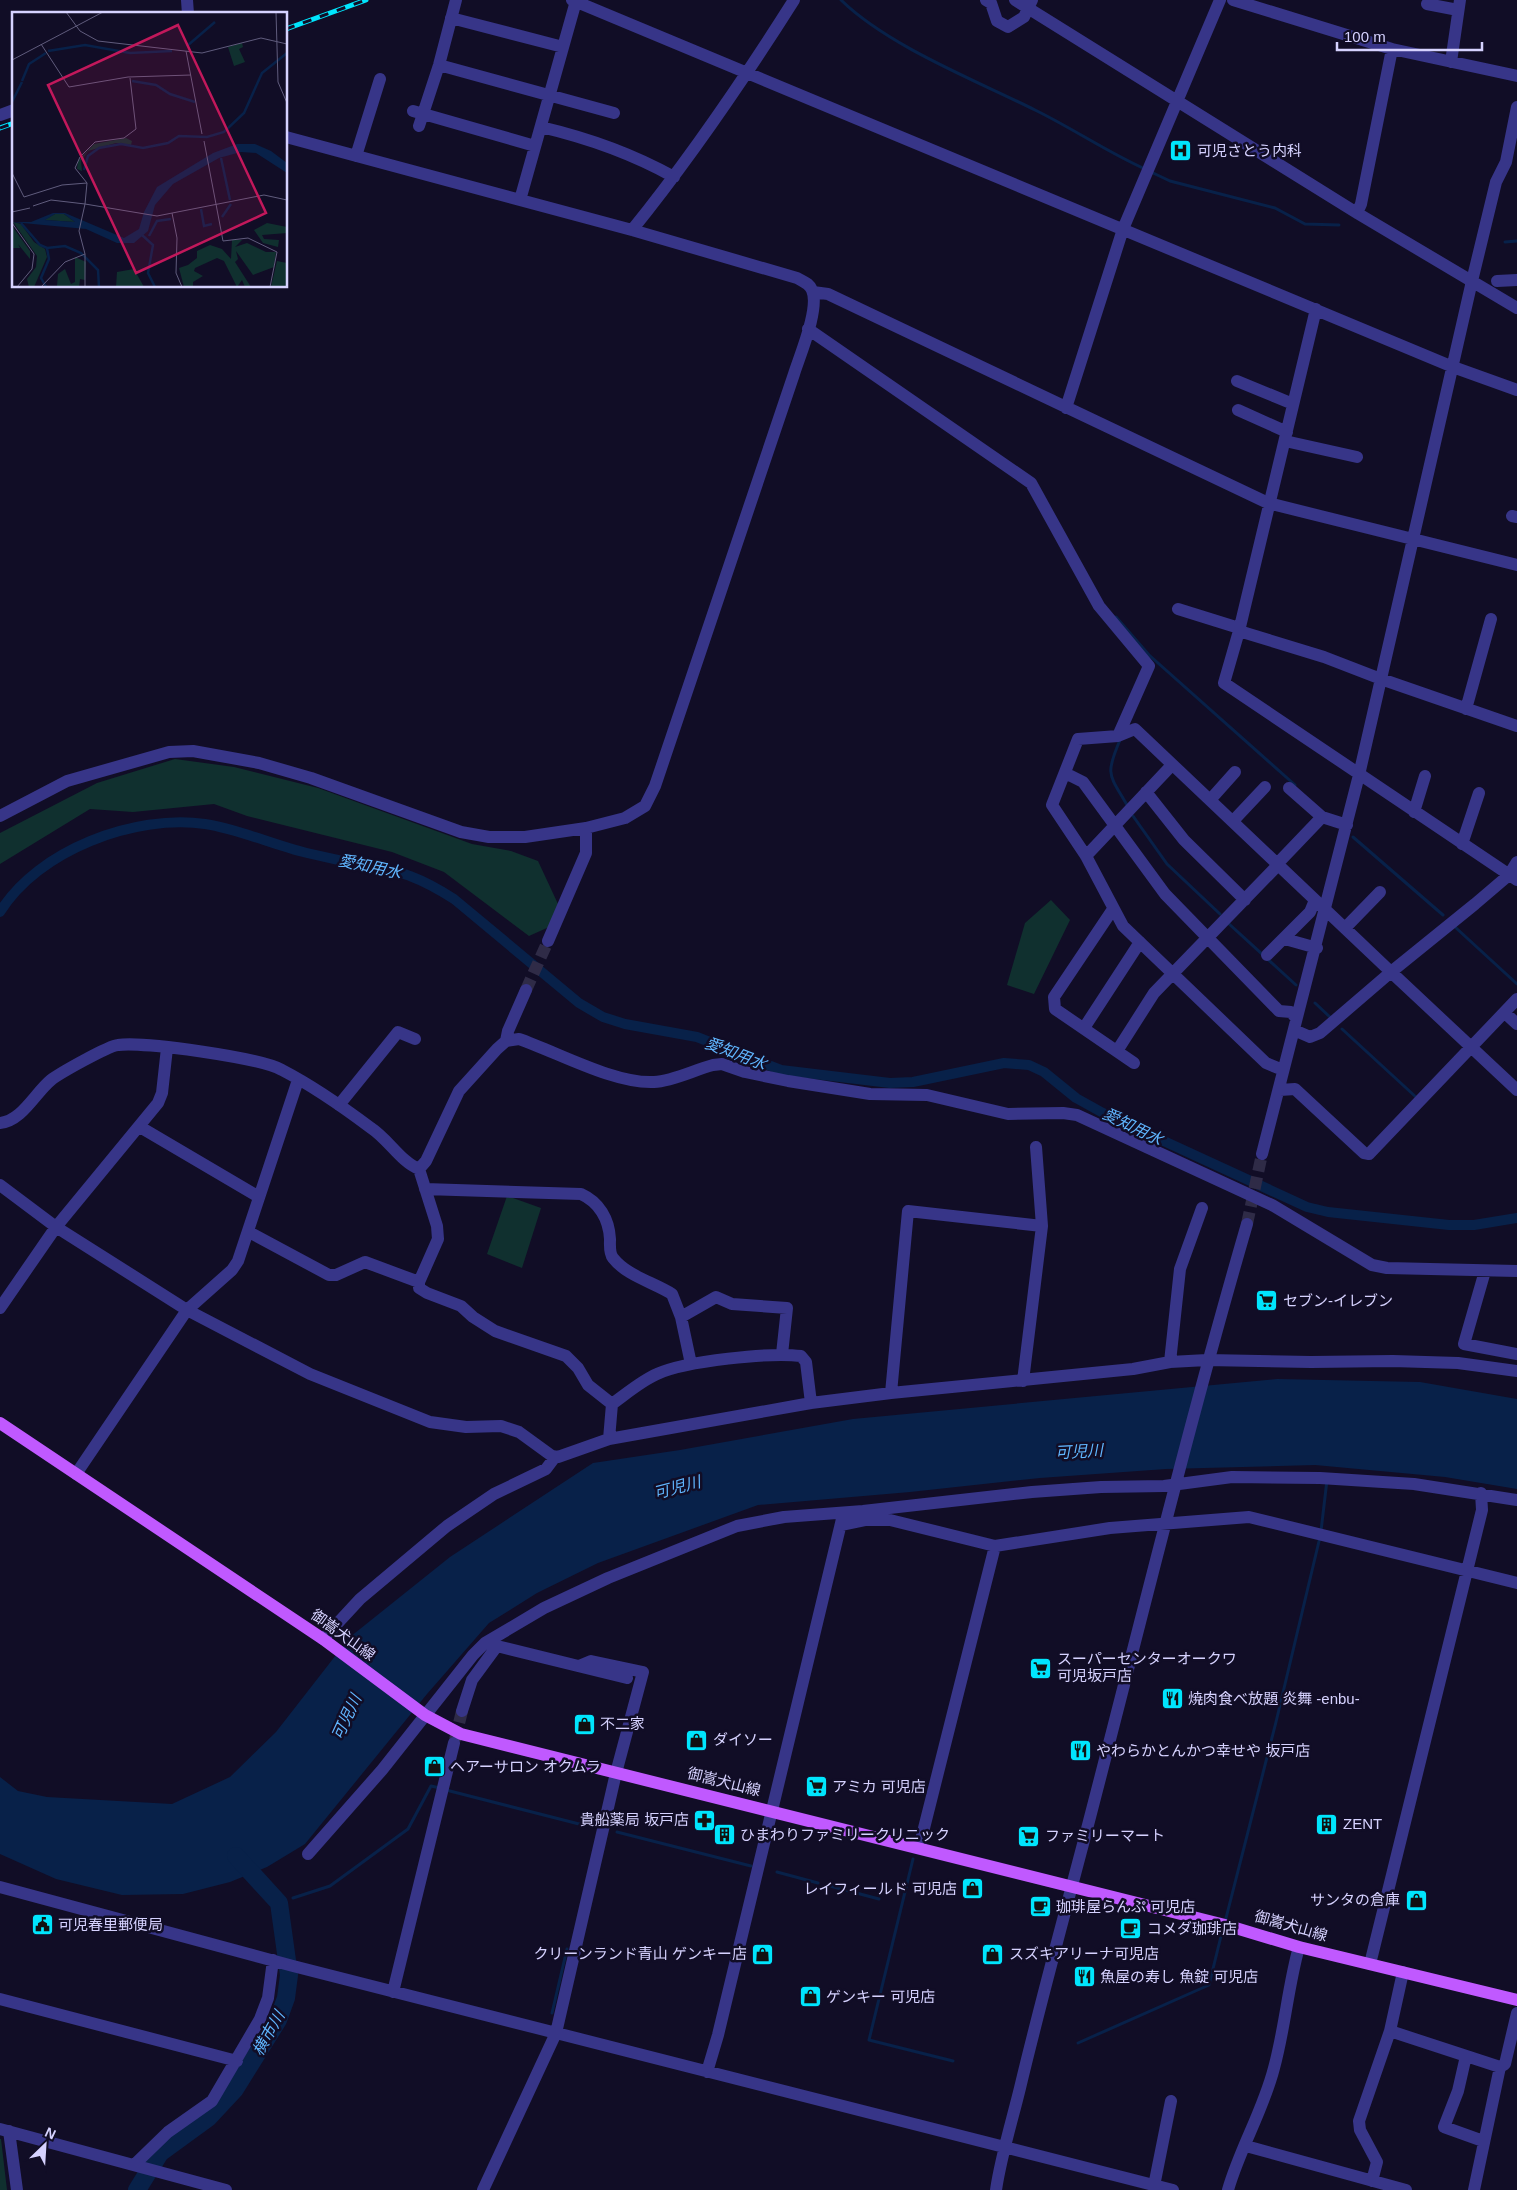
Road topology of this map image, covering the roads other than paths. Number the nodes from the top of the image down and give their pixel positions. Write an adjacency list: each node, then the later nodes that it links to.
1 (456, 0): 11 (street)
2 (574, 0): 12 (street); 16 (street)
3 (794, 0): 16 (street)
4 (986, 0): 8 (street)
5 (1015, 0): 8 (street)
6 (1220, 0): 20 (street)
7 (1233, 0): 13 (street)
8 (1031, 4): 20 (street)
9 (1427, 4): 10 (street)
10 (1459, 5): 14 (street)
11 (451, 18): 12 (street); 15 (street)
12 (563, 47): 19 (street)
13 (1392, 50): 14 (street); 35 (street)
14 (1450, 62): 17 (street)
15 (439, 65): 19 (street); 23 (street)
16 (748, 73): 33 (street); 36 (street)
17 (1517, 76)
18 (380, 79): 31 (street)
19 (550, 94): 24 (street); 27 (street)
20 (1178, 99): 35 (street); 36 (street)
21 (1517, 107): 28 (street)
22 (12, 111): 25 (street)
23 (418, 112): 26 (street); 30 (street)
24 (614, 113)
25 (0, 115)
26 (419, 126)
27 (541, 127): 30 (street); 33 (street)
28 (1515, 132): 32 (street)
29 (288, 138): 31 (street)
30 (535, 146): 34 (street)
31 (356, 156): 34 (street)
32 (1511, 163): 39 (street)
33 (674, 177): 37 (street)
34 (520, 200): 37 (street)
35 (1357, 213): 39 (street)
36 (1123, 229): 43 (street); 49 (street)
37 (632, 230): 41 (street)
38 (1517, 280): 40 (street)
39 (1472, 281): 42 (street); 45 (street)
40 (1497, 281)
41 (813, 292): 44 (street); 49 (street)
42 (1517, 308)
43 (1316, 309): 45 (street); 48 (street)
44 (808, 329): 62 (street); 79 (street)
45 (1453, 366): 47 (street); 54 (street)
46 (1236, 380): 48 (street)
47 (1517, 390)
48 (1293, 404): 51 (street)
49 (1066, 408): 53 (street)
50 (1238, 410): 51 (street)
51 (1286, 436): 52 (street); 53 (street)
52 (1358, 457)
53 (1268, 504): 54 (street); 58 (street)
54 (1413, 540): 55 (street); 59 (street)
55 (1517, 565)
56 (1178, 609): 58 (street)
57 (1490, 619): 60 (street)
58 (1239, 629): 59 (street); 66 (street)
59 (1381, 679): 60 (street); 66 (street)
60 (1466, 709): 61 (street)
61 (1517, 726)
62 (1118, 736): 63 (street); 65 (street)
63 (1172, 765): 70 (street); 72 (street)
64 (1235, 772): 72 (street)
65 (1065, 773): 78 (street); 81 (street)
66 (1359, 775): 73 (street); 77 (street)
67 (1425, 776): 73 (street)
68 (1265, 787): 76 (street)
69 (1289, 788): 75 (street)
70 (1146, 792): 78 (street); 86 (street)
71 (1479, 793): 80 (street)
72 (1210, 800): 76 (street)
73 (1414, 812): 80 (street)
74 (0, 816): 79 (street)
75 (1322, 817): 77 (street); 83 (street)
76 (1233, 821): 83 (street)
77 (1347, 825): 87 (street)
78 (1114, 826): 81 (street); 90 (street)
79 (586, 828): 92 (street)
80 (1462, 844): 84 (street)
81 (1086, 856): 88 (street)
82 (1517, 862): 84 (street)
83 (1279, 863): 86 (street); 87 (street)
84 (1513, 877): 96 (street)
85 (1380, 892): 89 (street)
86 (1245, 900): 90 (street)
87 (1320, 905): 89 (street); 91 (street); 94 (street)
88 (1113, 909): 93 (street); 103 (street)
89 (1345, 928): 96 (street)
90 (1207, 939): 97 (street); 101 (street)
91 (1285, 939): 94 (street); 95 (street)
92 (548, 941)
93 (1140, 942): 97 (street); 103 (street)
94 (1317, 948): 101 (street)
95 (1267, 955)
96 (1391, 972): 101 (street); 107 (street)
97 (1172, 973): 108 (street); 110 (street)
98 (526, 990): 105 (street)
99 (1517, 999): 100 (street)
100 (1505, 1013): 102 (street); 107 (street)
101 (1295, 1024): 110 (street)
102 (1517, 1024)
103 (1084, 1028): 108 (street)
104 (415, 1040): 114 (street)
105 (506, 1041): 119 (street); 128 (street)
106 (167, 1048): 111 (street); 115 (street); 116 (street)
107 (1472, 1048): 112 (street); 113 (street)
108 (1117, 1051): 109 (street)
109 (1134, 1063)
110 (1283, 1070): 112 (street)
111 (298, 1080): 114 (street); 122 (street)
112 (1280, 1090): 118 (street)
113 (1517, 1090)
114 (339, 1105): 119 (street)
115 (0, 1123)
116 (140, 1127): 122 (street); 126 (street)
117 (1036, 1147): 125 (street)
118 (1262, 1154)
119 (419, 1169): 121 (street)
120 (0, 1185): 126 (street)
121 (425, 1188): 130 (street); 133 (street)
122 (259, 1197): 127 (street)
123 (1202, 1208): 137 (street)
124 (1247, 1224): 136 (street)
125 (1042, 1226): 140 (street); 141 (street)
126 (56, 1227): 131 (street); 132 (street)
127 (249, 1232): 130 (street); 132 (street)
128 (1485, 1270): 129 (street); 135 (street)
129 (1517, 1272)
130 (418, 1282): 143 (street)
131 (0, 1308)
132 (187, 1310): 146 (street); 147 (street)
133 (681, 1317): 134 (street); 138 (street)
134 (782, 1354): 138 (street); 142 (street)
135 (1517, 1354)
136 (1207, 1360): 137 (street); 139 (street); 148 (street)
137 (1170, 1362): 140 (street)
138 (691, 1364): 143 (street)
139 (1517, 1371)
140 (1023, 1380): 141 (street)
141 (890, 1393): 142 (street)
142 (811, 1403): 145 (street)
143 (612, 1404): 145 (street)
144 (0, 1423): 147 (main road, 御嵩犬山線)
145 (609, 1439): 146 (street)
146 (555, 1457): 156 (street)
147 (76, 1474): 156 (main road, 御嵩犬山線)
148 (1178, 1478): 149 (street); 151 (street); 152 (street)
149 (1481, 1494): 150 (street); 154 (street)
150 (1517, 1500)
151 (842, 1519): 153 (street); 157 (street); 165 (street)
152 (1164, 1524): 153 (street); 154 (street); 169 (street)
153 (995, 1546): 166 (street)
154 (1467, 1570): 155 (street); 172 (street)
155 (1517, 1583)
156 (323, 1639): 162 (main road, 御嵩犬山線)
157 (478, 1650): 158 (street); 162 (street)
158 (492, 1653): 159 (street); 161 (street)
159 (579, 1666): 160 (street); 164 (street)
160 (627, 1678)
161 (462, 1711)
162 (425, 1715): 164 (main road, 御嵩犬山線); 167 (street)
163 (454, 1743): 174 (street)
164 (616, 1773): 165 (main road, 御嵩犬山線); 179 (street)
165 (772, 1811): 166 (main road, 御嵩犬山線); 183 (street)
166 (919, 1848): 169 (main road, 御嵩犬山線)
167 (308, 1854)
168 (0, 1887): 171 (street)
169 (1072, 1887): 170 (main road, 御嵩犬山線); 188 (street)
170 (1299, 1947): 172 (main road, 御嵩犬山線); 187 (street)
171 (273, 1960): 174 (street); 181 (street)
172 (1370, 1964): 173 (main road, 御嵩犬山線)
173 (1403, 1972): 176 (main road, 御嵩犬山線); 178 (street)
174 (392, 1992): 179 (street)
175 (0, 1999): 181 (street)
176 (1517, 1999)
177 (1517, 2013): 182 (street)
178 (1390, 2031): 180 (street); 190 (street)
179 (556, 2033): 183 (street); 195 (street)
180 (1466, 2056): 182 (street); 186 (street)
181 (237, 2061): 189 (street)
182 (1500, 2067): 186 (street)
183 (707, 2072): 188 (street)
184 (1171, 2101): 192 (street)
185 (5, 2130): 189 (street); 193 (street)
186 (1484, 2141): 200 (street)
187 (1246, 2146): 190 (street); 198 (street)
188 (1005, 2148): 191 (street); 196 (street)
189 (134, 2165): 194 (street)
190 (1372, 2182): 199 (street)
191 (1138, 2186): 192 (street)
192 (1154, 2186): 197 (street)
193 (18, 2190)
194 (226, 2190)
195 (483, 2190)
196 (996, 2190)
197 (1174, 2190)
198 (1228, 2190)
199 (1406, 2190)
200 (1474, 2190)

